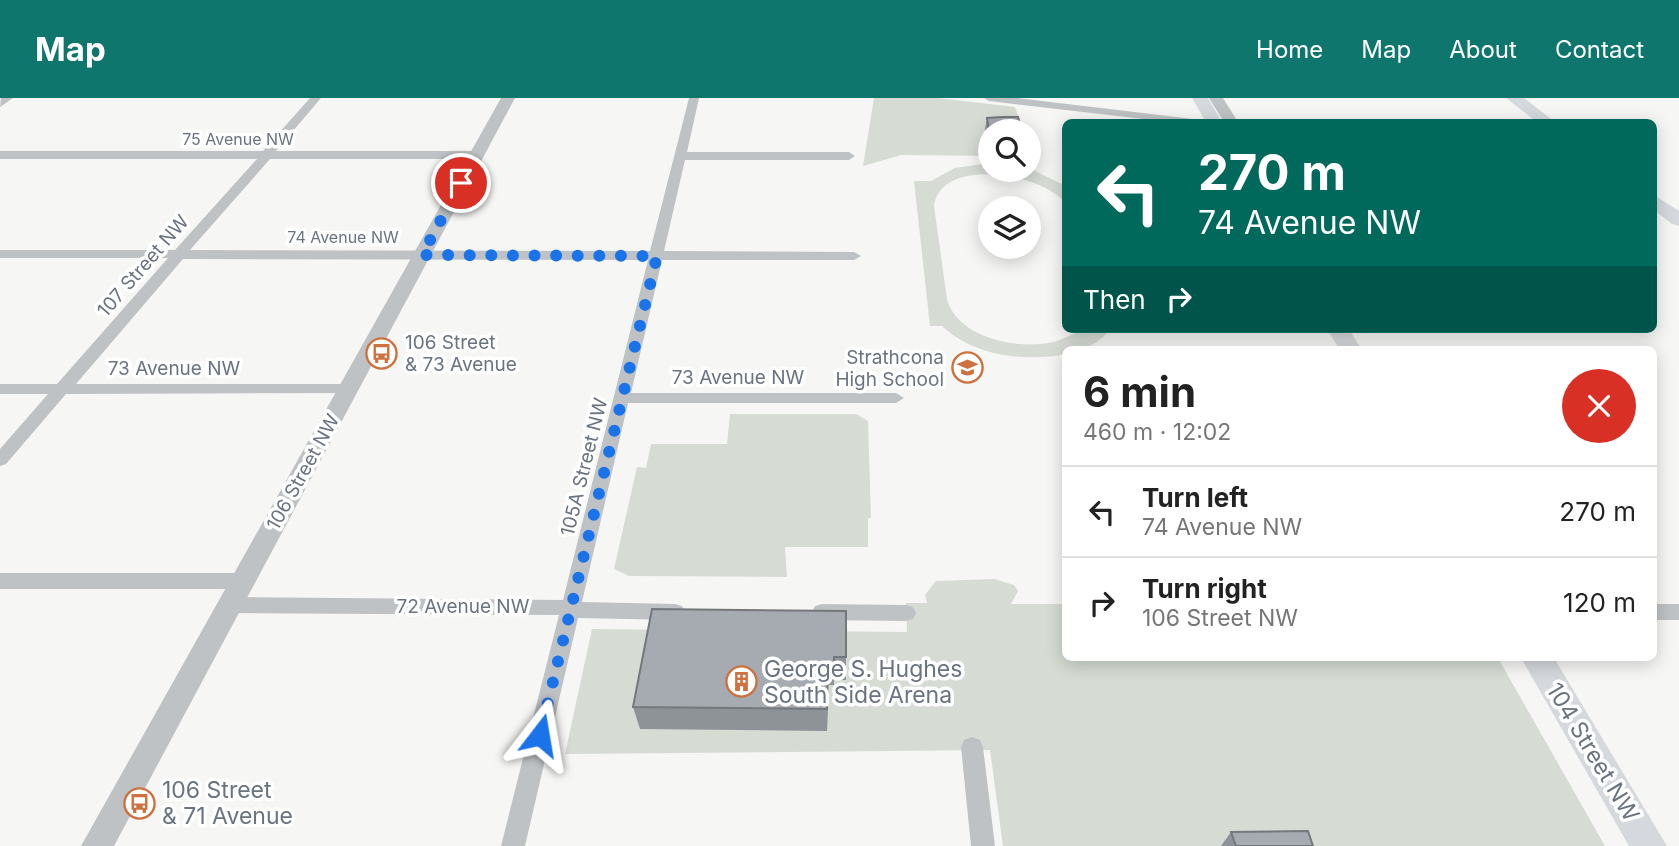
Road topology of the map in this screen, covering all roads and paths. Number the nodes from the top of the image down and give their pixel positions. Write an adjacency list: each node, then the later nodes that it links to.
1 (8, 98): 9 (street)
2 (316, 98): 15 (street, 107 Street NW)
3 (508, 98): 16 (street, 106 Street NW)
4 (694, 98): 17 (street, 105A Street NW)
5 (989, 98): 10 (street)
6 (1200, 98): 11 (main road)
7 (1216, 98): 12 (street)
8 (1514, 98): 13 (main road)
9 (0, 104)
10 (1168, 119)
11 (1212, 119)
12 (1229, 119)
13 (1543, 119)
14 (0, 155): 15 (street, 75 Avenue NW)
15 (266, 155): 16 (street, 75 Avenue NW); 22 (street, 107 Street NW)
16 (477, 155): 23 (street, 106 Street NW)
17 (680, 156): 18 (street); 24 (street, 105A Street NW)
18 (849, 156)
19 (1657, 203): 20 (main road)
20 (1679, 220)
21 (0, 254): 22 (street, 74 Avenue NW)
22 (180, 254): 23 (street, 74 Avenue NW); 27 (street, 107 Street NW)
23 (422, 255): 24 (street, 74 Avenue NW); 28 (street, 106 Street NW)
24 (657, 256): 25 (street, 74 Avenue NW); 29 (street, 105A Street NW)
25 (854, 256)
26 (0, 389): 27 (street, 73 Avenue NW)
27 (62, 389): 28 (street, 73 Avenue NW); 31 (street, 107 Street NW)
28 (349, 389): 33 (street, 106 Street NW)
29 (623, 398): 30 (street, 73 Avenue NW); 34 (street, 105A Street NW)
30 (896, 398)
31 (0, 460)
32 (0, 581): 33 (street, 72 Avenue NW)
33 (236, 593): 34 (street, 72 Avenue NW); 42 (street, 106 Street NW)
34 (571, 609): 35 (street, 72 Avenue NW); 43 (street, 105A Street NW)
35 (691, 612)
36 (803, 612): 39 (street)
37 (1657, 612): 38 (street)
38 (1679, 612)
39 (906, 613)
40 (1539, 661): 45 (main road, 104 Street NW)
41 (972, 747): 44 (street)
42 (96, 846)
43 (513, 846)
44 (983, 846)
45 (1649, 846)

